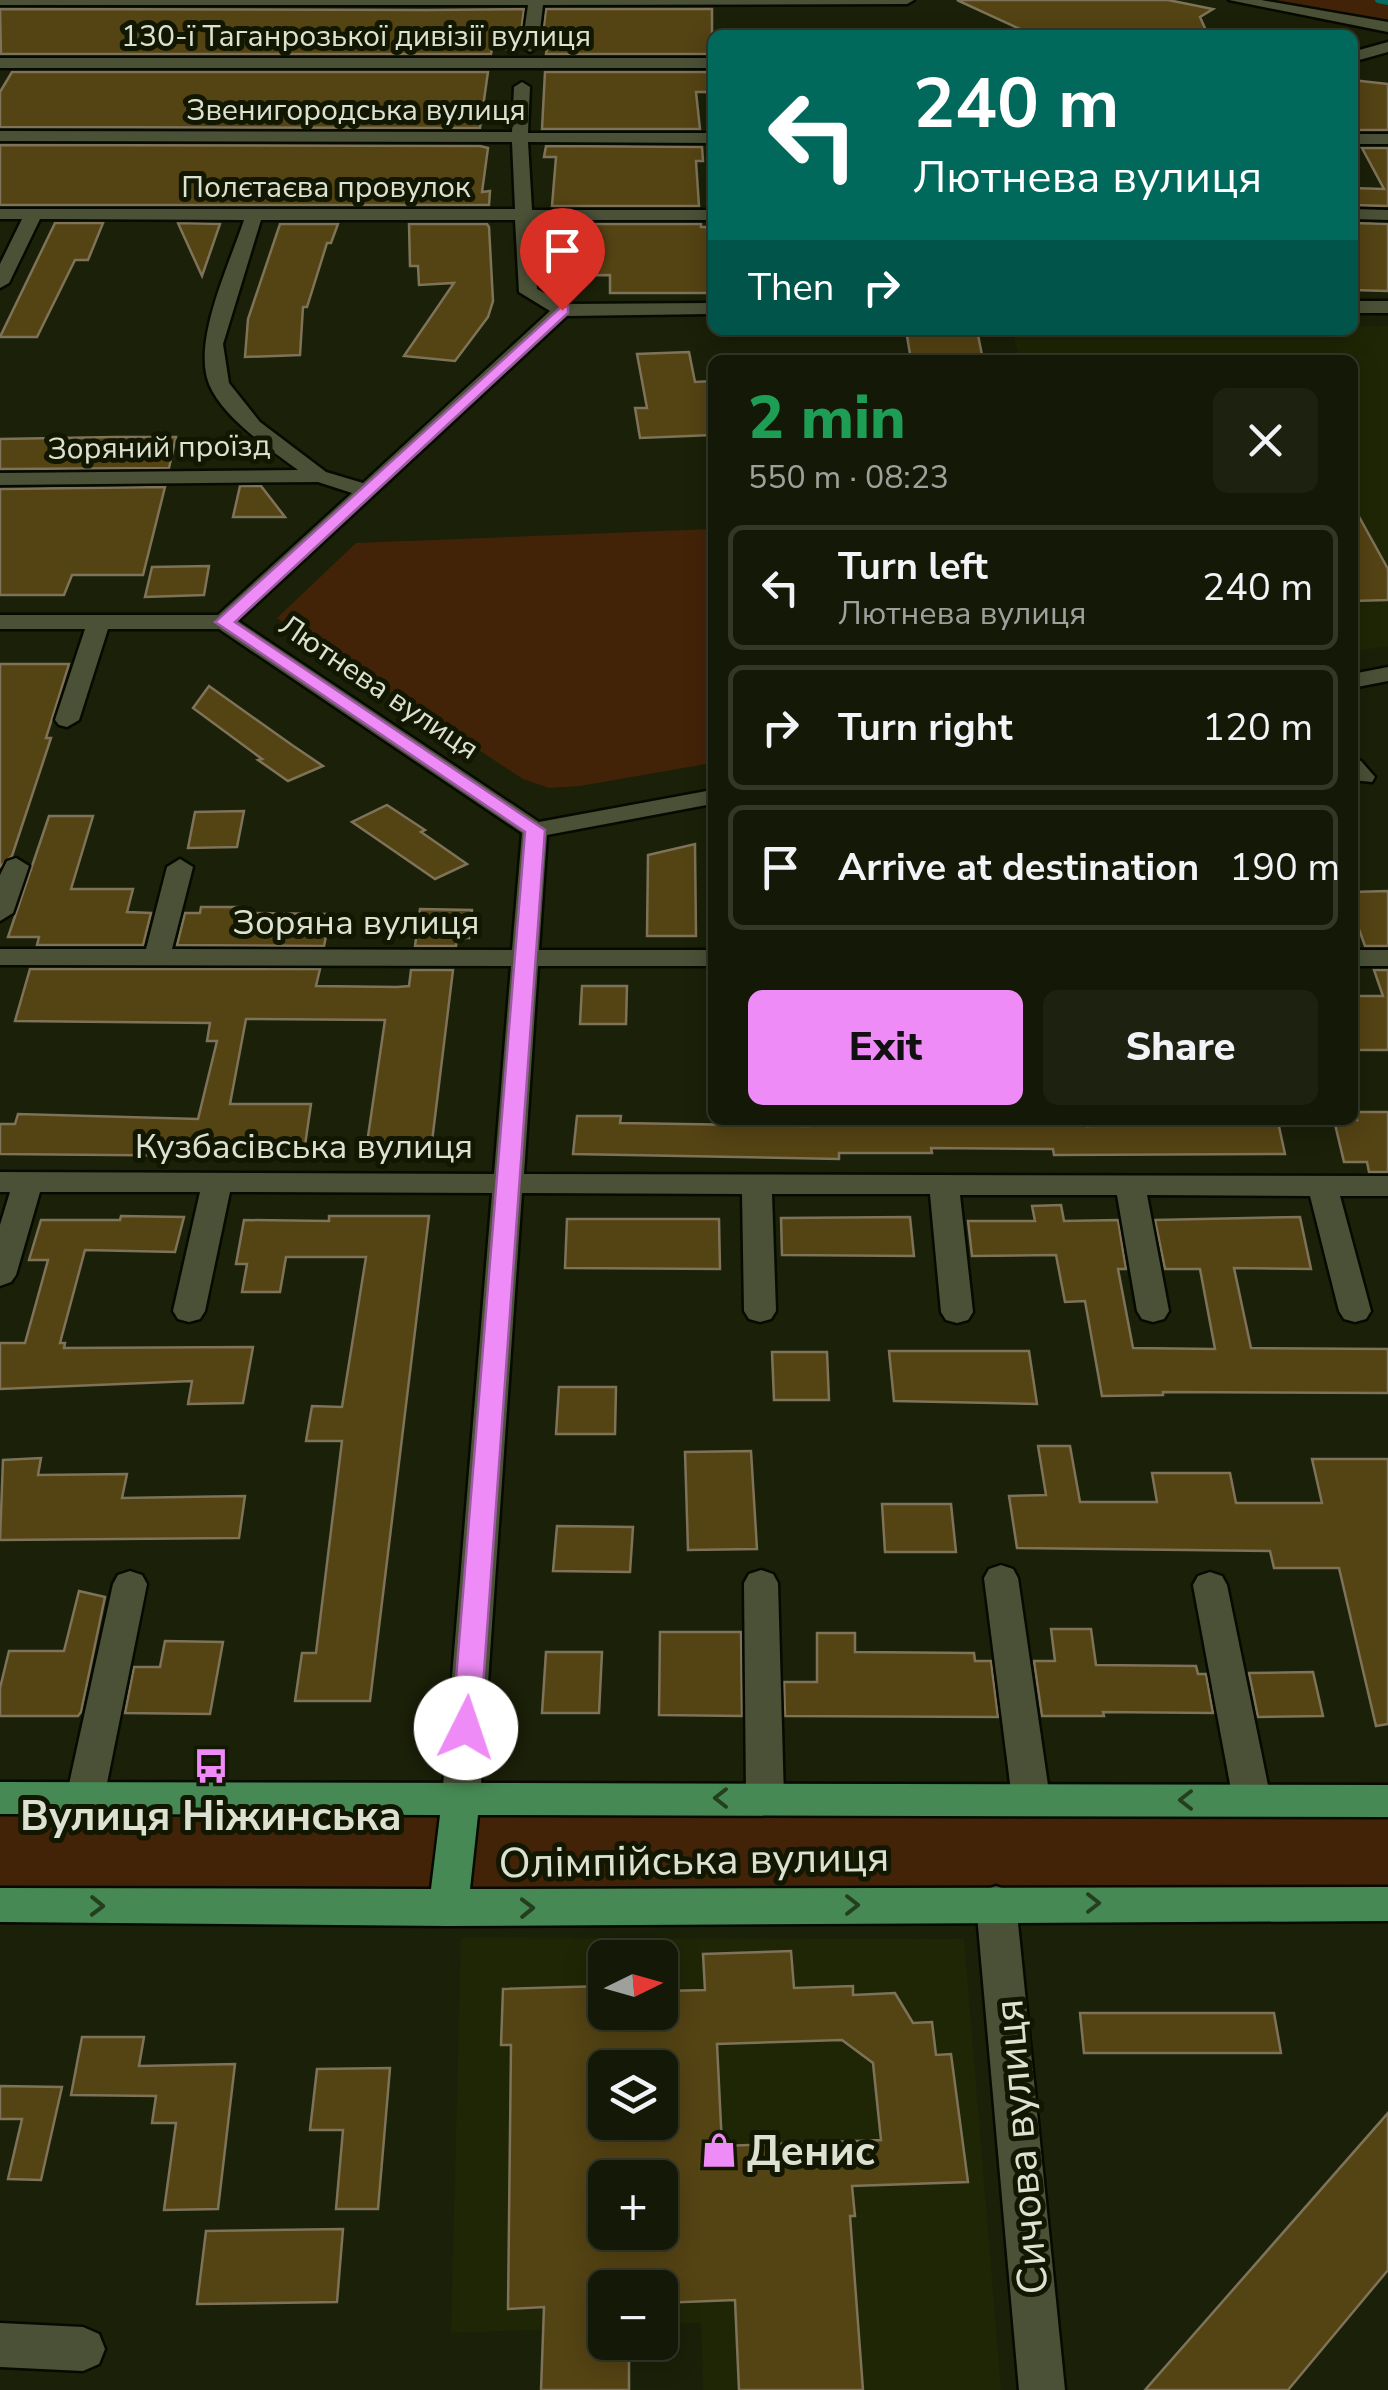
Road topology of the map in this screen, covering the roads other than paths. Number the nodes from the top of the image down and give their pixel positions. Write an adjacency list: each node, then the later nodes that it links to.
1 (907, 0): 4 (street)
2 (1236, 0): 5 (street)
3 (0, 1): 4 (street)
4 (536, 1): 6 (street)
5 (1388, 27)
6 (530, 47)
7 (1388, 47): 8 (street)
8 (1358, 58): 10 (street)
9 (0, 63): 11 (street, 130-ї Таганрозької дивізії вулиця)
10 (1388, 63)
11 (708, 64)
12 (522, 87): 14 (street)
13 (0, 136): 14 (street, Звенигородська вулиця)
14 (520, 138): 15 (street, Звенигородська вулиця); 23 (street)
15 (708, 138)
16 (1358, 139): 17 (street)
17 (1388, 139)
18 (0, 214): 19 (street, Полєтаєва провулок)
19 (33, 214): 22 (street, Полєтаєва провулок); 25 (street)
20 (708, 214): 23 (street, Полєтаєва провулок)
21 (1358, 214): 24 (street)
22 (254, 215): 23 (street, Полєтаєва провулок); 30 (street)
23 (523, 215): 29 (street)
24 (1388, 215)
25 (0, 283)
26 (1388, 306): 27 (street)
27 (1358, 307)
28 (708, 309): 29 (street)
29 (562, 310): 32 (street)
30 (319, 476): 31 (street, Зоряний проїзд); 32 (street)
31 (0, 479)
32 (366, 490): 35 (street)
33 (0, 622): 34 (street, Лютнева вулиця)
34 (99, 622): 35 (street, Лютнева вулиця); 38 (street)
35 (224, 622): 40 (street, Лютнева вулиця)
36 (1388, 674): 37 (street)
37 (1358, 680)
38 (67, 720)
39 (708, 798): 40 (street)
40 (535, 830): 46 (street)
41 (16, 866): 43 (street)
42 (180, 867): 45 (street)
43 (0, 913)
44 (0, 957): 45 (street, Зоряна вулиця)
45 (157, 957): 46 (street, Зоряна вулиця)
46 (524, 958): 47 (street, Зоряна вулиця); 52 (street)
47 (708, 958)
48 (1358, 958): 49 (street)
49 (1388, 958)
50 (14, 1182): 51 (street, Кузбасівська вулиця); 58 (street)
51 (217, 1183): 52 (street, Кузбасівська вулиця); 60 (street)
52 (506, 1184): 53 (street, Кузбасівська вулиця); 70 (street)
53 (756, 1185): 54 (street, Кузбасівська вулиця); 59 (street)
54 (944, 1185): 55 (street, Кузбасівська вулиця); 62 (street)
55 (1130, 1186): 56 (street, Кузбасівська вулиця); 61 (street)
56 (1322, 1186): 57 (street, Кузбасівська вулиця); 63 (street)
57 (1388, 1186)
58 (0, 1274)
59 (760, 1310)
60 (189, 1311)
61 (1153, 1311)
62 (957, 1312)
63 (1355, 1312)
64 (1001, 1578): 72 (street)
65 (761, 1583): 71 (street)
66 (130, 1584): 69 (street)
67 (1210, 1585): 73 (street)
68 (0, 1798): 69 (main road, Олімпійська вулиця)
69 (85, 1798): 70 (main road, Олімпійська вулиця)
70 (461, 1798): 71 (main road, Олімпійська вулиця, one-way to 70); 78 (main road)
71 (765, 1798): 72 (main road, Олімпійська вулиця)
72 (1031, 1800): 73 (main road, Олімпійська вулиця, one-way to 72)
73 (1252, 1800): 74 (main road, Олімпійська вулиця)
74 (1388, 1801)
75 (996, 1904): 76 (main road, Олімпійська вулиця, one-way to 76); 78 (main road, Олімпійська вулиця, one-way to 75); 81 (street, Сичова вулиця)
76 (1388, 1904)
77 (0, 1905): 78 (main road, Олімпійська вулиця, one-way to 78)
78 (448, 1909)
79 (0, 2346): 80 (street)
80 (83, 2349)
81 (1042, 2390)

